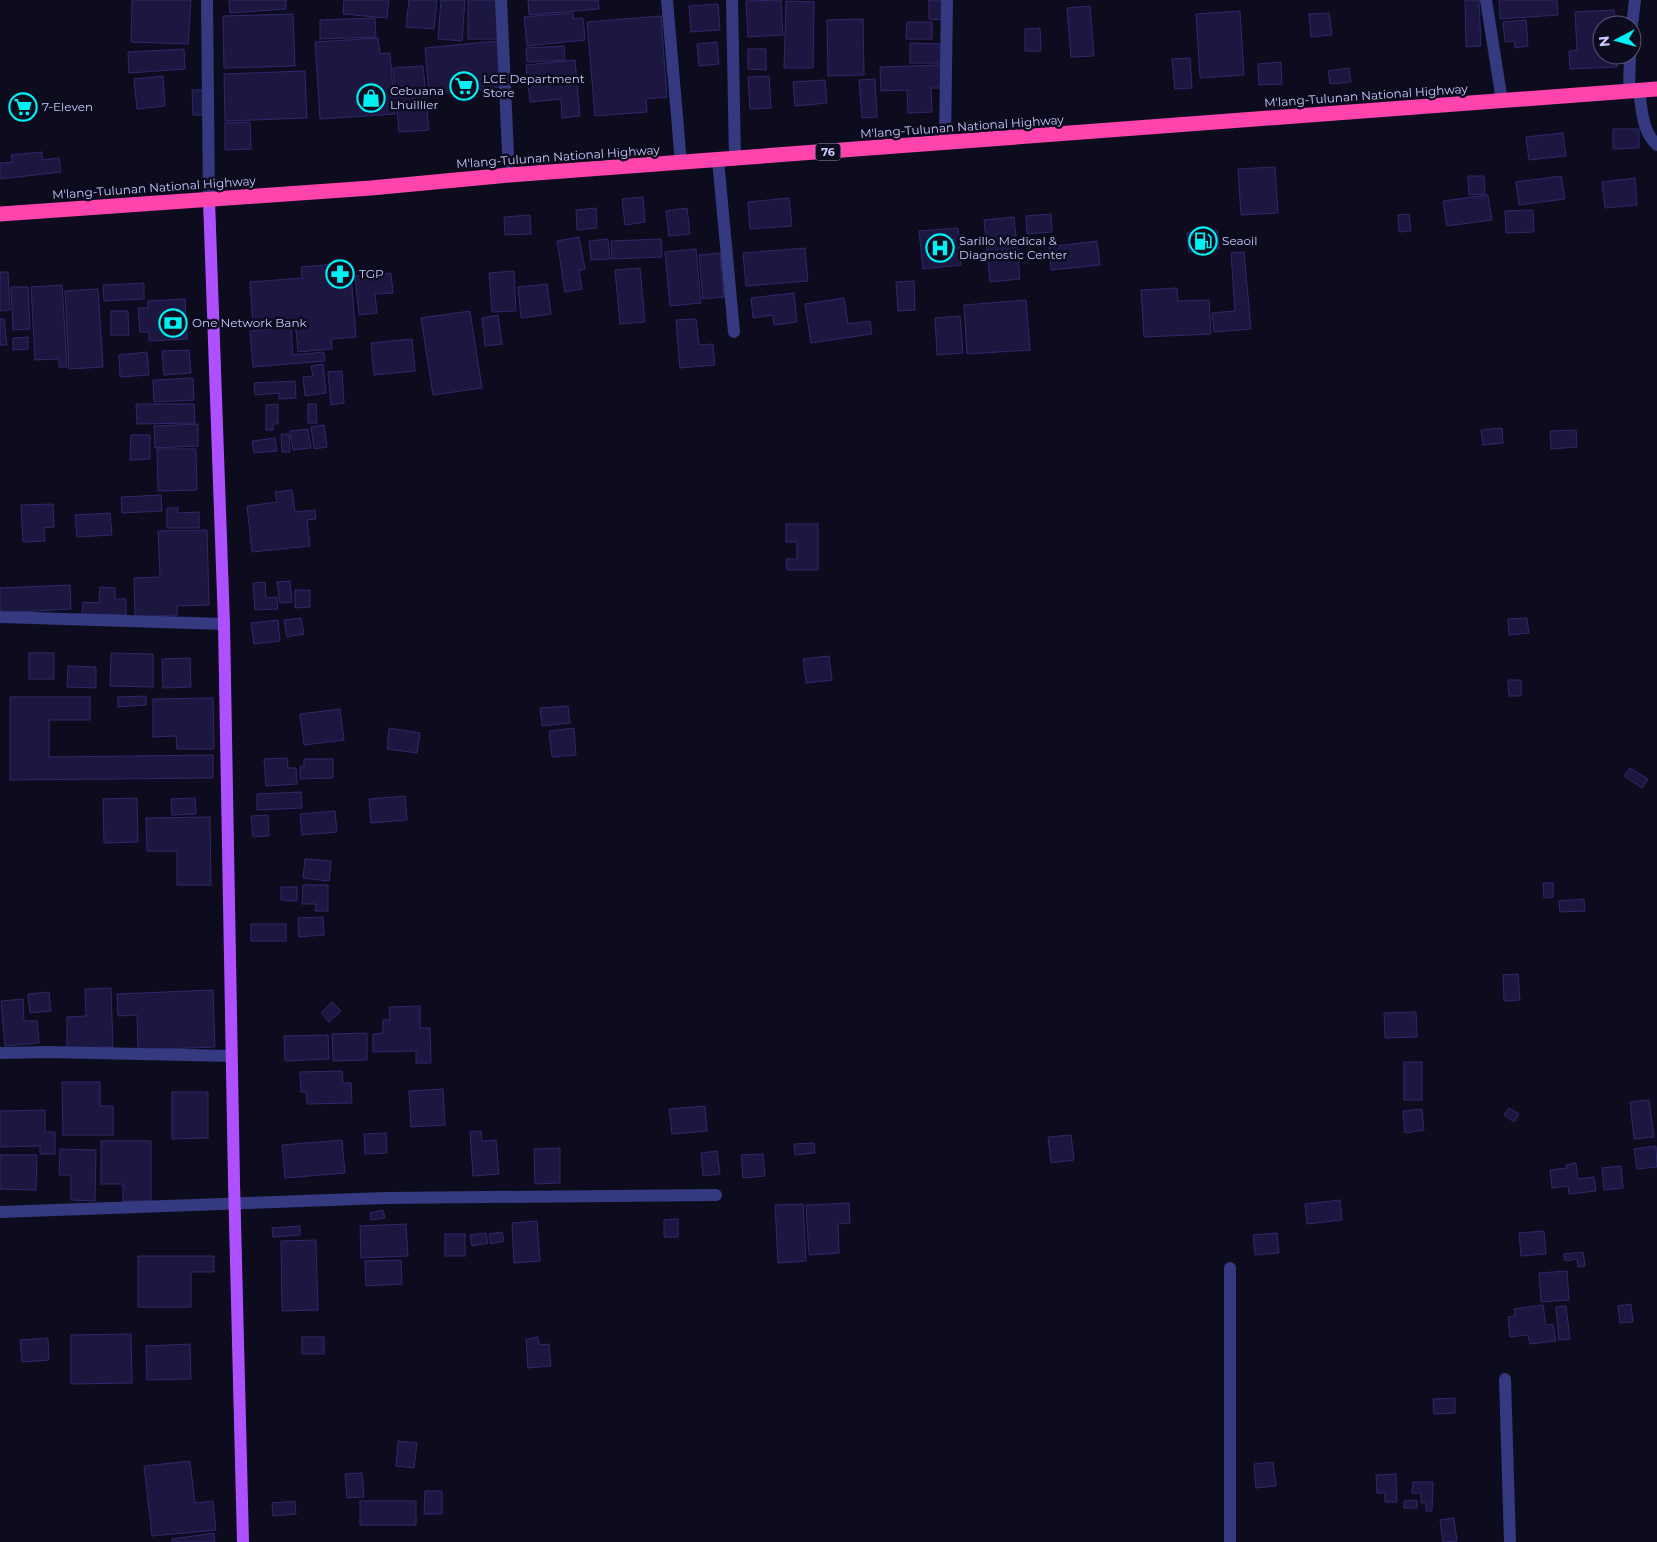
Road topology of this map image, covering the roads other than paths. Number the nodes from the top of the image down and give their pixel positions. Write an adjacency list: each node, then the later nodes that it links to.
1 (208, 0): 19 (street)
2 (501, 0): 18 (street)
3 (667, 0): 17 (street)
4 (732, 0): 15 (street)
5 (947, 0): 13 (street)
6 (1486, 0): 12 (street)
7 (1635, 0): 8 (street)
8 (1633, 15)
9 (1631, 65): 11 (street)
10 (1657, 89): 11 (highway, M'lang-Tulunan National Highway / 76)
11 (1634, 91): 12 (highway, M'lang-Tulunan National Highway / 76); 14 (street)
12 (1502, 101): 13 (highway, M'lang-Tulunan National Highway / 76)
13 (945, 143): 15 (highway, M'lang-Tulunan National Highway / 76)
14 (1657, 145)
15 (735, 159): 16 (highway, M'lang-Tulunan National Highway / 76)
16 (718, 160): 17 (highway, M'lang-Tulunan National Highway / 76); 21 (street)
17 (681, 163): 18 (highway, M'lang-Tulunan National Highway / 76)
18 (509, 175): 19 (highway, M'lang-Tulunan National Highway / 76)
19 (209, 200): 20 (highway, M'lang-Tulunan National Highway / 76); 23 (main road)
20 (0, 214)
21 (734, 332)
22 (0, 617): 23 (street)
23 (224, 624): 25 (main road)
24 (0, 1053): 25 (street)
25 (231, 1056): 27 (main road)
26 (716, 1195): 27 (street)
27 (234, 1204): 28 (street); 31 (main road)
28 (0, 1212)
29 (1230, 1268): 32 (street)
30 (1505, 1378): 33 (street)
31 (243, 1542)
32 (1230, 1542)
33 (1510, 1542)

